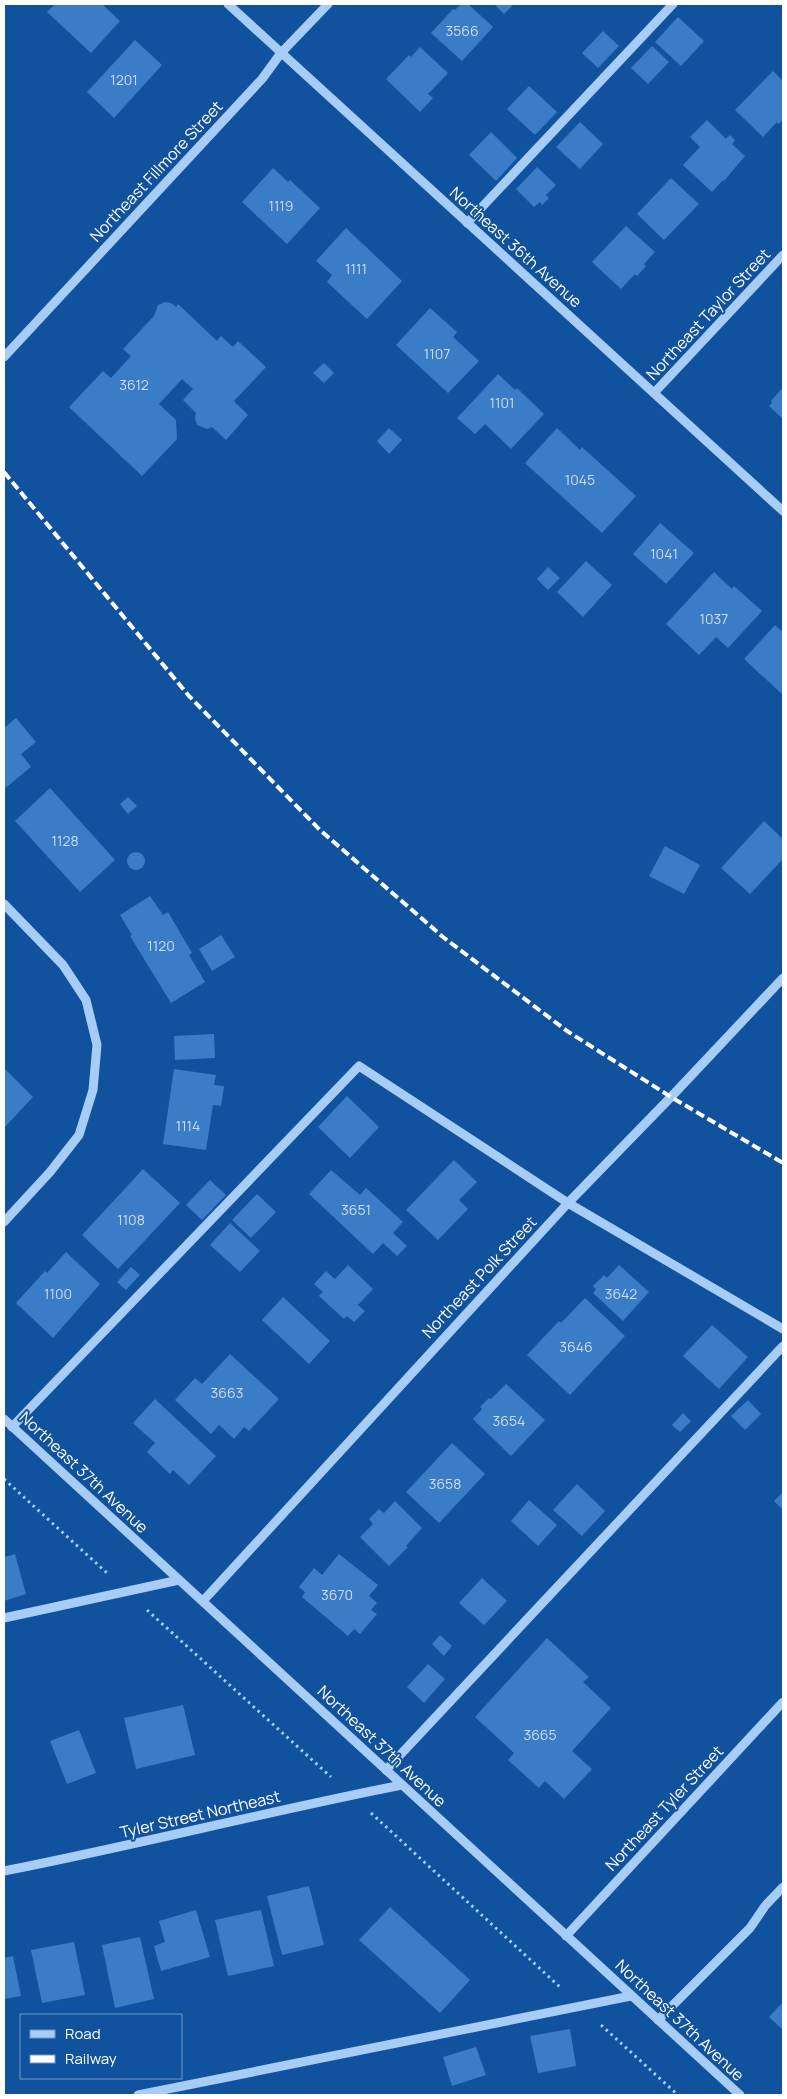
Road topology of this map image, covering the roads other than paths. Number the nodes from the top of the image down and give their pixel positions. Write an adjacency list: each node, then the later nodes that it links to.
1 (228, 4): 4 (street, Northeast 36th Avenue)
2 (328, 4): 4 (street, Northeast Fillmore Street)
3 (673, 4): 5 (street)
4 (282, 53): 5 (street, Northeast 36th Avenue); 7 (street, Northeast Fillmore Street)
5 (467, 223): 8 (street, Northeast 36th Avenue)
6 (783, 255): 8 (street, Northeast Taylor Street)
7 (4, 357)
8 (654, 393): 9 (street, Northeast 36th Avenue)
9 (783, 511)
10 (4, 904): 13 (street)
11 (783, 978): 12 (street, Northeast Polk Street)
12 (568, 1203): 14 (street); 17 (street); 19 (street, Northeast Polk Street)
13 (4, 1222)
14 (783, 1329)
15 (783, 1346): 22 (street)
16 (4, 1419): 17 (street, Northeast 37th Avenue)
17 (12, 1427): 18 (street, Northeast 37th Avenue)
18 (179, 1580): 19 (street, Northeast 37th Avenue); 20 (street)
19 (203, 1602): 22 (street, Northeast 37th Avenue)
20 (4, 1618)
21 (783, 1702): 26 (street, Northeast Tyler Street)
22 (386, 1770): 23 (street, Northeast 37th Avenue)
23 (402, 1785): 24 (street, Tyler Street Northeast); 26 (street, Northeast 37th Avenue)
24 (4, 1871)
25 (783, 1887): 28 (street)
26 (566, 1936): 27 (street, Northeast 37th Avenue)
27 (631, 1996): 28 (street, Northeast 37th Avenue); 29 (street)
28 (658, 2020): 30 (street, Northeast 37th Avenue)
29 (138, 2095)
30 (740, 2095)

